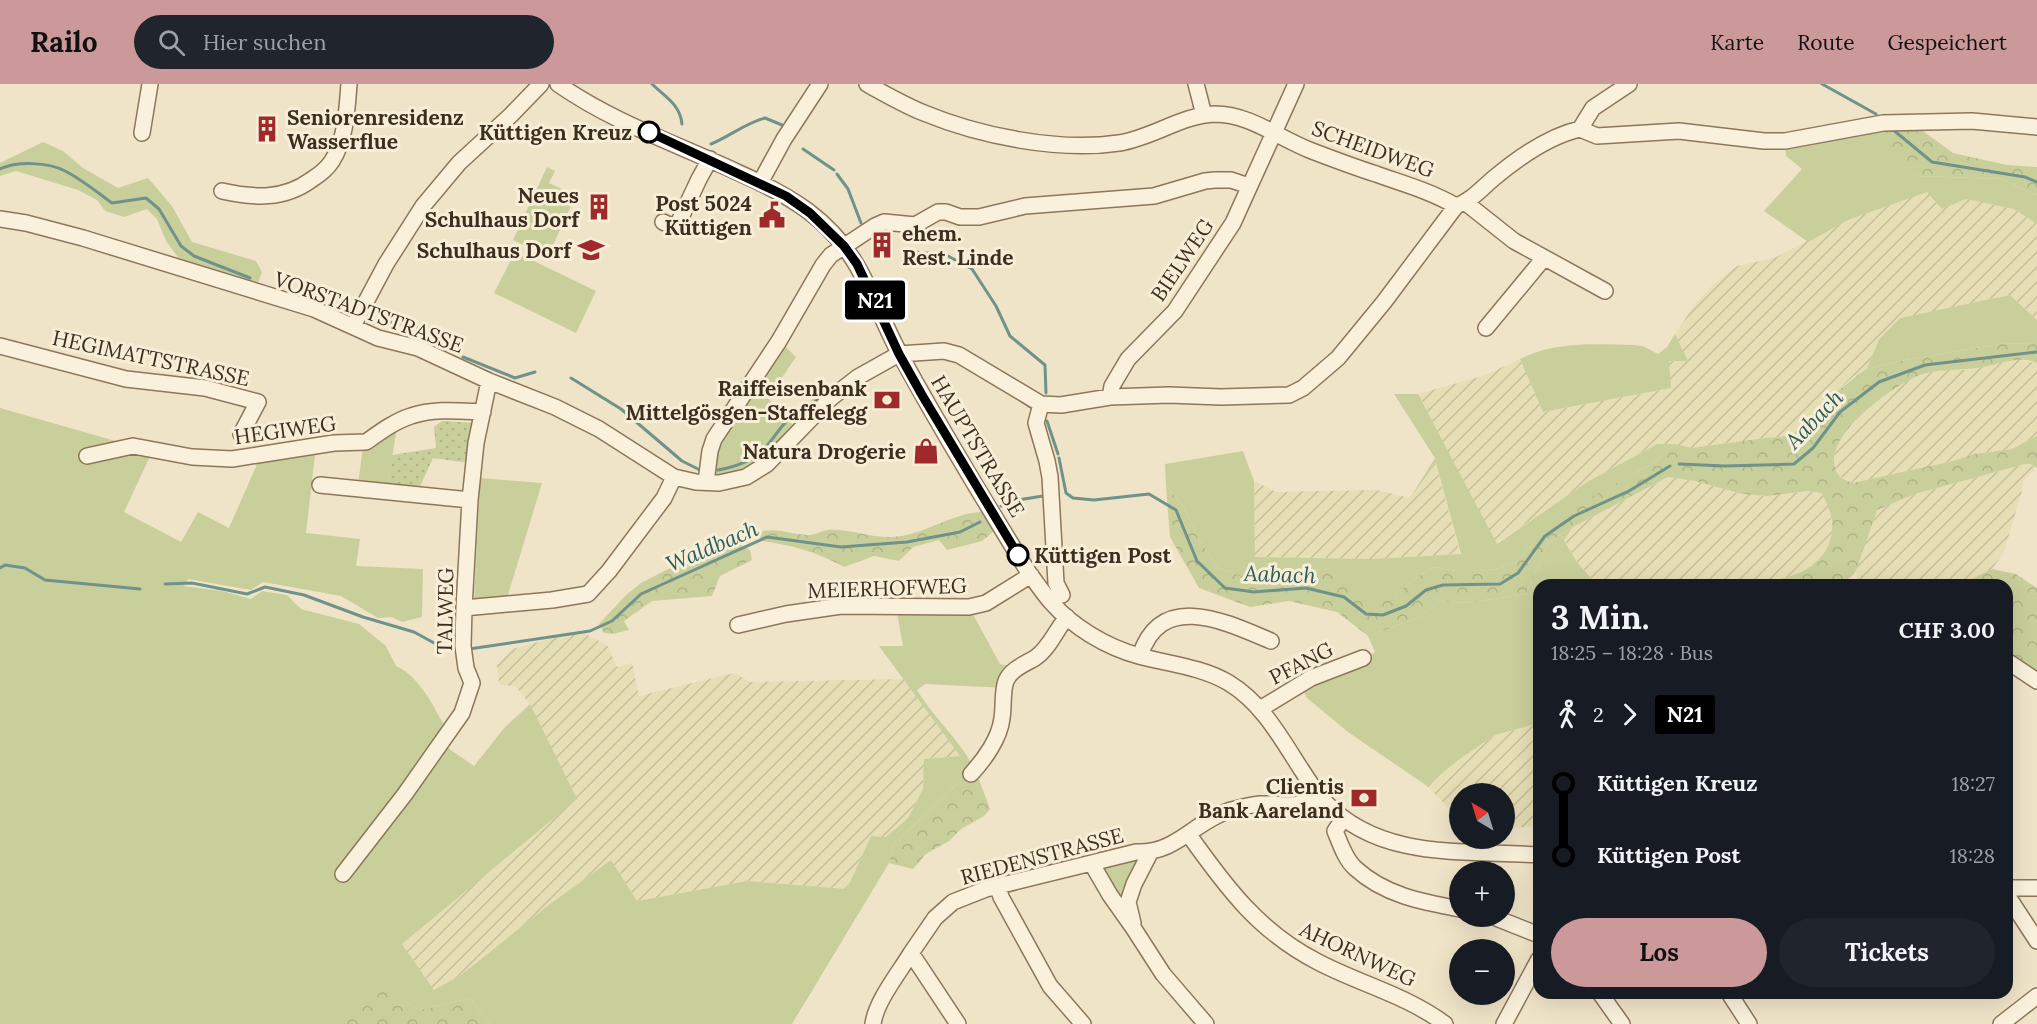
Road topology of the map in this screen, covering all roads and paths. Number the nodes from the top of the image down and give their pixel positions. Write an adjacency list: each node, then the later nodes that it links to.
1 (150, 84): 13 (street)
2 (349, 84): 18 (street)
3 (541, 84): 25 (street)
4 (558, 84): 15 (street, HAUPTSTRASSE)
5 (820, 84): 16 (street)
6 (867, 84): 10 (street)
7 (1196, 84): 10 (street)
8 (1296, 84): 14 (street, BIELWEG)
9 (1629, 84): 12 (street)
10 (1204, 115): 14 (street, SCHEIDWEG)
11 (2037, 127): 12 (street)
12 (1580, 129): 19 (street)
13 (142, 133)
14 (1274, 135): 17 (street, BIELWEG); 19 (street, SCHEIDWEG)
15 (710, 159): 16 (street, HAUPTSTRASSE); 21 (street)
16 (760, 183): 22 (street, HAUPTSTRASSE)
17 (1249, 186): 22 (street); 30 (street, BIELWEG)
18 (222, 191)
19 (1461, 204): 23 (street, SCHEIDWEG); 30 (street)
20 (0, 219): 25 (street, VORSTADTSTRASSE)
21 (663, 222)
22 (844, 246): 28 (street, HAUPTSTRASSE); 36 (street)
23 (1544, 258): 24 (street, SCHEIDWEG); 26 (street)
24 (1605, 291)
25 (353, 326): 29 (street, VORSTADTSTRASSE)
26 (1486, 328)
27 (0, 346): 33 (street, HEGIMATTSTRASSE)
28 (899, 354): 31 (street); 36 (street, VORSTADTSTRASSE); 39 (street, HAUPTSTRASSE)
29 (489, 381): 32 (street, TALWEG); 35 (street, VORSTADTSTRASSE)
30 (1110, 397): 31 (street)
31 (1041, 404): 40 (street)
32 (483, 412): 34 (street, HEGIWEG); 38 (street, TALWEG)
33 (241, 434)
34 (87, 456)
35 (674, 477): 36 (street, VORSTADTSTRASSE); 41 (street)
36 (706, 482)
37 (320, 485): 38 (street)
38 (470, 500): 41 (street, TALWEG)
39 (1031, 575): 42 (street, HAUPTSTRASSE); 43 (street, MEIERHOFWEG)
40 (1062, 595)
41 (464, 608): 57 (street, TALWEG)
42 (1067, 617): 45 (street, HAUPTSTRASSE); 50 (street)
43 (738, 625)
44 (1271, 640): 45 (street)
45 (1140, 656): 49 (street, HAUPTSTRASSE)
46 (1363, 658): 49 (street, PFANG)
47 (2013, 665): 48 (street)
48 (2037, 681)
49 (1260, 709): 51 (street, HAUPTSTRASSE)
50 (970, 774)
51 (1318, 795): 52 (street, HAUPTSTRASSE); 53 (street, RIEDENSTRASSE)
52 (1343, 819): 55 (street, HAUPTSTRASSE); 62 (street)
53 (1188, 835): 54 (street, RIEDENSTRASSE); 76 (street, AHORNWEG)
54 (1150, 853): 56 (street, RIEDENSTRASSE); 64 (street)
55 (1533, 855)
56 (1092, 864): 58 (street, RIEDENSTRASSE); 64 (street)
57 (344, 874)
58 (998, 887): 67 (street, RIEDENSTRASSE); 74 (street)
59 (2013, 888): 60 (street)
60 (2037, 888)
61 (2013, 904): 66 (street)
62 (1449, 907)
63 (1515, 926): 65 (street)
64 (1134, 929): 75 (street)
65 (1533, 933)
66 (2037, 941)
67 (911, 953): 72 (street, RIEDENSTRASSE); 73 (street)
68 (1533, 970): 77 (street)
69 (2037, 996): 80 (street)
70 (1604, 999): 78 (street)
71 (1734, 999): 79 (street)
72 (873, 1024)
73 (958, 1024)
74 (1083, 1024)
75 (1206, 1024)
76 (1445, 1024)
77 (1504, 1024)
78 (1622, 1024)
79 (1749, 1024)
80 (2001, 1024)

